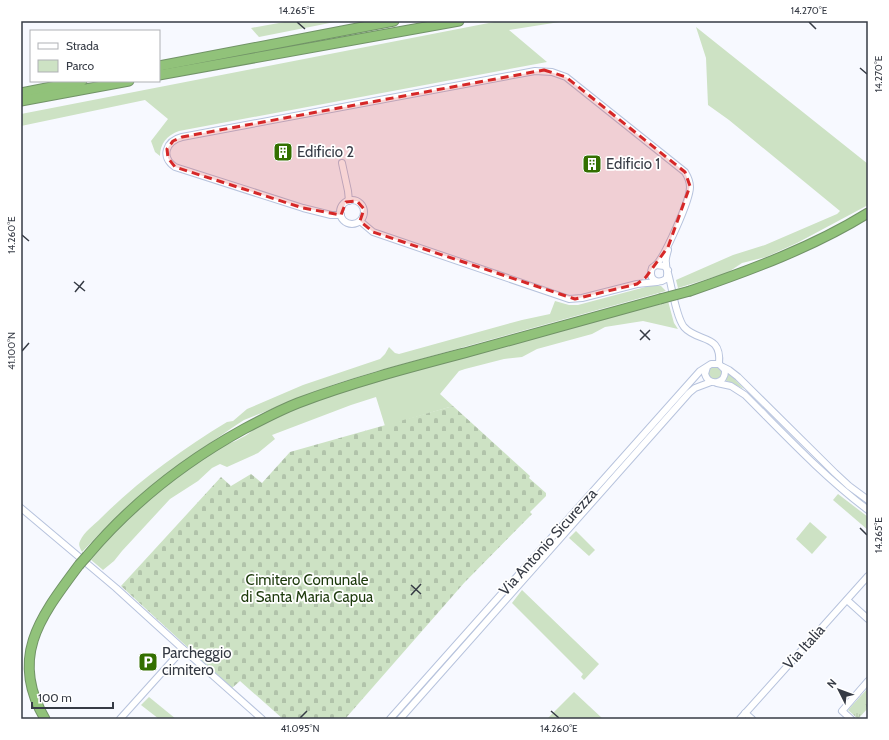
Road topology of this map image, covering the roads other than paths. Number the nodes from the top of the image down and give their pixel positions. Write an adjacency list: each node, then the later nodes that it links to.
1 (394, 21): 3 (highway)
2 (459, 21): 4 (highway)
3 (160, 66)
4 (160, 76)
5 (77, 82): 7 (highway)
6 (122, 82): 8 (highway)
7 (21, 93)
8 (21, 100)
9 (342, 163): 10 (street)
10 (349, 201): 12 (street); 13 (street)
11 (868, 212): 33 (highway, bridge)
12 (341, 215): 13 (street); 14 (street)
13 (360, 221): 19 (street)
14 (668, 247): 15 (street); 17 (street)
15 (656, 265): 16 (street); 17 (street)
16 (651, 271): 18 (street); 19 (street)
17 (668, 272): 18 (street); 20 (street)
18 (659, 282): 19 (street); 20 (street)
19 (637, 284)
20 (672, 291): 21 (street)
21 (721, 365): 22 (street, Via Antonio Sicurezza); 23 (street); 24 (street)
22 (707, 367): 23 (street); 36 (street, Via Antonio Sicurezza)
23 (714, 382): 26 (street); 37 (street, Via Antonio Sicurezza)
24 (868, 500)
25 (21, 508): 30 (street)
26 (868, 510)
27 (868, 576): 28 (street, Via Italia)
28 (847, 600): 29 (street); 32 (street, Via Italia)
29 (868, 619)
30 (183, 649): 34 (street); 35 (street)
31 (868, 681): 40 (street)
32 (745, 713): 38 (street, Via Italia); 39 (street)
33 (45, 719)
34 (120, 719)
35 (262, 719)
36 (390, 719)
37 (400, 719)
38 (740, 719)
39 (752, 719)
40 (851, 719)

